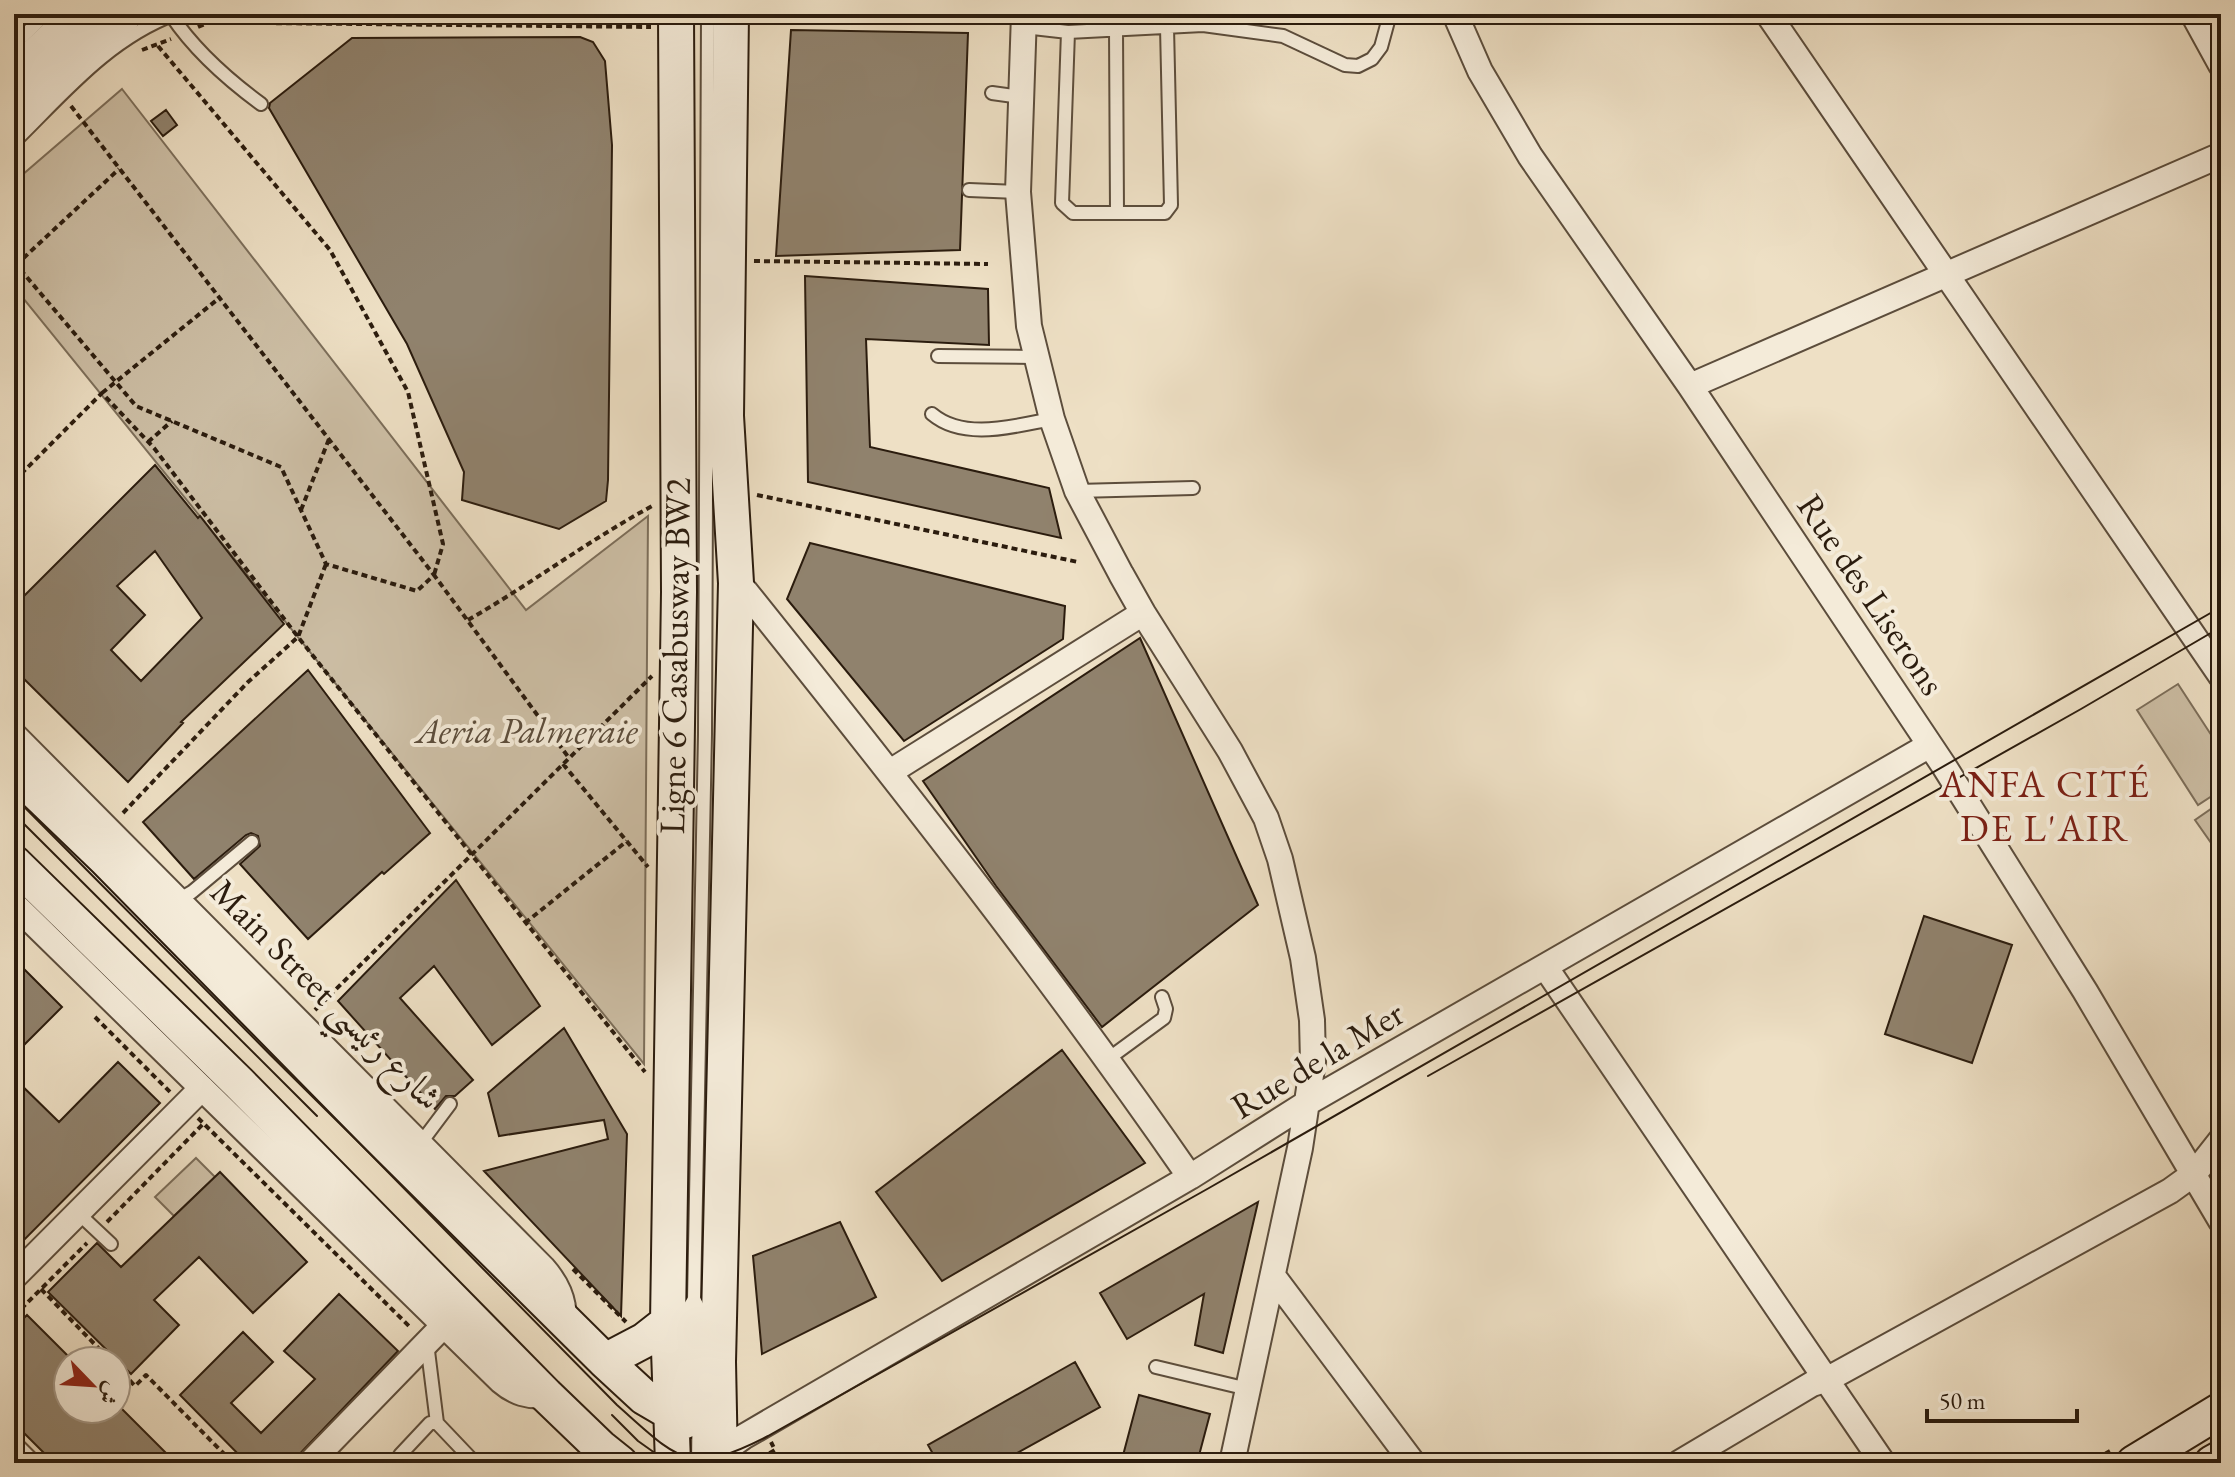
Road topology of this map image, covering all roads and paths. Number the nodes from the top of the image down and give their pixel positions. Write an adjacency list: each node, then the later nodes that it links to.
1 (46, 14): 17 (lane)
2 (79, 14): 20 (main road)
3 (708, 14): 111 (lane, Ligne 6 Casabusway BW2)
4 (731, 14): 56 (main road)
5 (1390, 14): 13 (lane)
6 (1455, 14): 40 (street, Rue des Liserons)
7 (1768, 14): 35 (street)
8 (2193, 14): 19 (street)
9 (173, 15): 16 (lane); 22 (lane)
10 (664, 21): 16 (path); 60 (main road)
11 (1024, 21): 15 (lane); 23 (street)
12 (137, 25): 18 (path); 25 (main road)
13 (1167, 27): 14 (lane); 31 (lane)
14 (1116, 29): 15 (lane); 31 (lane)
15 (1068, 32): 31 (lane)
16 (184, 34): 18 (path); 24 (lane)
17 (14, 45)
18 (157, 45): 55 (path)
19 (2221, 65)
20 (14, 76)
21 (992, 93): 23 (lane)
22 (62, 95): 26 (lane); 28 (path)
23 (1021, 97): 30 (street)
24 (261, 104)
25 (14, 112)
26 (14, 142)
27 (2221, 155): 35 (street)
28 (119, 169): 33 (path); 36 (path)
29 (969, 190): 30 (lane)
30 (1018, 192): 38 (street)
31 (1117, 213)
32 (744, 261): 34 (path)
33 (15, 264): 39 (path)
34 (988, 264)
35 (1948, 276): 40 (street); 61 (street)
36 (218, 299): 39 (path); 45 (path)
37 (938, 356): 38 (lane)
38 (1036, 357): 43 (street)
39 (114, 383): 41 (path); 44 (path)
40 (1690, 386): 63 (street, Rue des Liserons)
41 (102, 393): 46 (path); 47 (path)
42 (932, 414): 43 (lane)
43 (1052, 419): 49 (street)
44 (172, 421): 46 (path); 52 (path)
45 (329, 439): 52 (path); 55 (path)
46 (148, 442): 59 (path)
47 (14, 481)
48 (1193, 488): 49 (lane)
49 (1077, 491): 57 (street)
50 (742, 492): 53 (path)
51 (659, 502): 58 (path)
52 (301, 510): 54 (path)
53 (1078, 562)
54 (326, 564): 55 (path); 59 (path)
55 (434, 575): 58 (path)
56 (736, 583): 67 (street); 111 (main road)
57 (1143, 613): 67 (street); 84 (street)
58 (468, 620): 64 (path)
59 (298, 637): 68 (path); 71 (path)
60 (678, 650): 64 (path); 99 (main road)
61 (2221, 676)
62 (14, 735): 68 (street, Main Street شارع رئيسي)
63 (1930, 745): 77 (street, Rue de la Mer); 89 (street, Rue des Liserons)
64 (569, 758): 65 (path)
65 (563, 764): 69 (path); 71 (path)
66 (14, 771): 98 (main road, Main Street شارع رئيسي)
67 (890, 772): 81 (street)
68 (108, 830): 74 (street, Main Street شارع رئيسي)
69 (627, 841): 73 (path); 76 (path)
70 (252, 842): 74 (lane)
71 (471, 856): 76 (path); 80 (path)
72 (14, 863): 108 (main road)
73 (657, 878)
74 (178, 900): 80 (street, Main Street شارع رئيسي)
75 (14, 904): 83 (street)
76 (525, 923): 82 (path)
77 (1546, 968): 84 (street, Rue de la Mer); 105 (street)
78 (1162, 997): 81 (lane)
79 (87, 1009): 86 (path)
80 (301, 1025): 88 (street, Main Street شارع رئيسي)
81 (1108, 1059): 90 (street)
82 (650, 1079)
83 (202, 1088): 86 (street); 100 (street)
84 (1307, 1103): 90 (street, Rue de la Mer); 95 (street)
85 (450, 1104): 88 (lane)
86 (185, 1105): 91 (street); 101 (path)
87 (2221, 1140): 89 (street)
88 (420, 1144): 98 (street, Main Street شارع رئيسي)
89 (2195, 1173): 92 (street, Rue des Liserons); 105 (street)
90 (1190, 1177): 111 (street, Rue de la Mer)
91 (78, 1213): 93 (lane); 96 (street)
92 (2218, 1230): 94 (path)
93 (111, 1244)
94 (2221, 1253)
95 (1273, 1276): 107 (street); 123 (street)
96 (14, 1277)
97 (41, 1289): 102 (path)
98 (564, 1320): 103 (main road, Main Street شارع رئيسي)
99 (668, 1322): 103 (main road); 111 (main road)
100 (444, 1325): 101 (street); 108 (street)
101 (427, 1343): 110 (lane); 118 (street)
102 (95, 1345)
103 (605, 1361): 111 (main road, Main Street شارع رئيسي)
104 (1156, 1367): 107 (lane)
105 (1828, 1379): 124 (street); 125 (street)
106 (132, 1383): 117 (path)
107 (1248, 1389): 122 (street)
108 (546, 1395): 120 (main road)
109 (2221, 1410): 126 (main road)
110 (437, 1423): 115 (lane); 119 (lane)
111 (709, 1446): 113 (path); 121 (main road)
112 (14, 1450): 116 (street)
113 (775, 1450)
114 (2221, 1458): 127 (main road)
115 (400, 1460)
116 (27, 1463)
117 (233, 1463)
118 (310, 1463)
119 (475, 1463)
120 (620, 1463)
121 (673, 1463)
122 (1232, 1463)
123 (1413, 1463)
124 (1679, 1463)
125 (1883, 1463)
126 (2134, 1463)
127 (2212, 1463)

